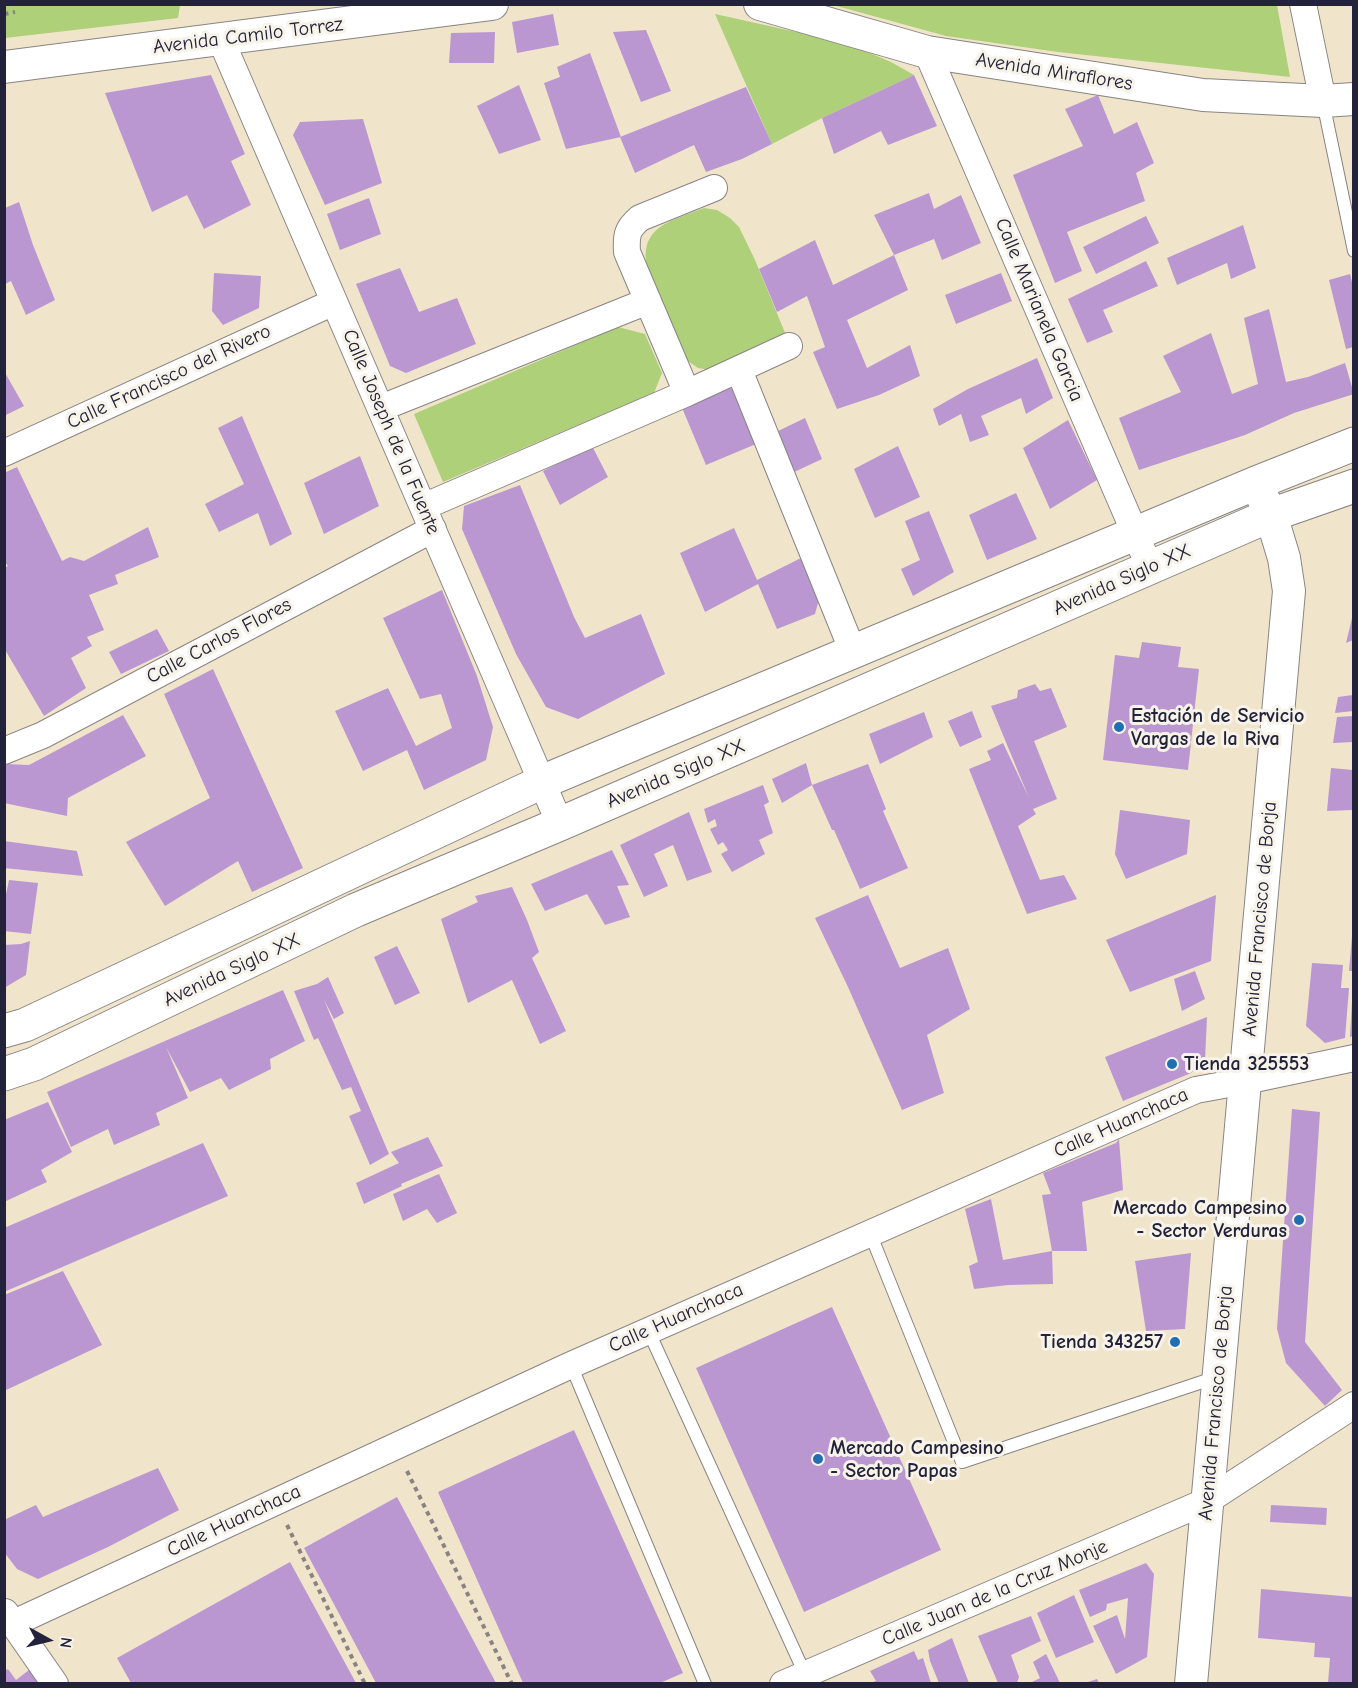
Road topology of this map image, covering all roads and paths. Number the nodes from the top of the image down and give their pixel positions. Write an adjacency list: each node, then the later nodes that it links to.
1 (492, 4): 6 (street, Avenida Camilo Torrez)
2 (760, 4): 7 (street, Avenida Miraflores)
3 (1303, 4): 9 (street)
4 (15, 12): 5 (path)
5 (4, 14)
6 (221, 40): 8 (street, Avenida Camilo Torrez); 13 (street, Calle Joseph de la Fuente)
7 (927, 52): 9 (street, Avenida Miraflores); 24 (street, Calle Marianela Garcia)
8 (4, 67)
9 (1338, 100): 11 (lane)
10 (714, 188): 12 (street)
11 (1353, 251)
12 (648, 301): 16 (street); 17 (street)
13 (334, 302): 17 (street, Calle Joseph de la Fuente); 19 (street, Calle Francisco del Rivero)
14 (789, 346): 15 (street, Calle Carlos Flores)
15 (740, 370): 16 (street, Calle Carlos Flores); 26 (street)
16 (687, 393): 23 (street, Calle Carlos Flores)
17 (381, 408): 23 (street, Calle Joseph de la Fuente)
18 (1353, 444): 20 (highway, Avenida Siglo XX)
19 (4, 453)
20 (1256, 483): 22 (street, Avenida Francisco de Borja); 24 (highway, Avenida Siglo XX)
21 (1353, 486): 22 (highway, Avenida Siglo XX)
22 (1271, 515): 25 (highway, Avenida Siglo XX); 33 (street, Avenida Francisco de Borja)
23 (428, 518): 27 (street, Calle Carlos Flores); 28 (street, Calle Joseph de la Fuente)
24 (1136, 533): 25 (street, Calle Marianela Garcia); 26 (highway, Avenida Siglo XX)
25 (1150, 568): 29 (highway, Avenida Siglo XX)
26 (853, 652): 28 (highway, Avenida Siglo XX)
27 (4, 751)
28 (542, 783): 29 (street, Calle Joseph de la Fuente); 30 (highway, Avenida Siglo XX)
29 (560, 824): 32 (highway, Avenida Siglo XX)
30 (4, 1031)
31 (1353, 1058): 33 (street, Calle Huanchaca)
32 (4, 1074)
33 (1245, 1081): 34 (street, Calle Huanchaca); 37 (street, Avenida Francisco de Borja)
34 (870, 1233): 35 (street, Calle Huanchaca); 37 (lane)
35 (648, 1330): 36 (street, Calle Huanchaca); 43 (lane)
36 (571, 1365): 39 (street, Calle Huanchaca); 47 (lane)
37 (1218, 1376): 41 (street, Avenida Francisco de Borja)
38 (1353, 1405): 41 (street, Calle Juan de la Cruz Monje)
39 (394, 1447): 40 (street, Calle Huanchaca); 46 (path)
40 (276, 1502): 42 (street, Calle Huanchaca); 45 (path)
41 (1207, 1502): 43 (street, Calle Juan de la Cruz Monje); 48 (street, Avenida Francisco de Borja)
42 (9, 1617): 44 (street)
43 (794, 1679)
44 (55, 1683)
45 (365, 1683)
46 (512, 1683)
47 (705, 1683)
48 (1191, 1683)

